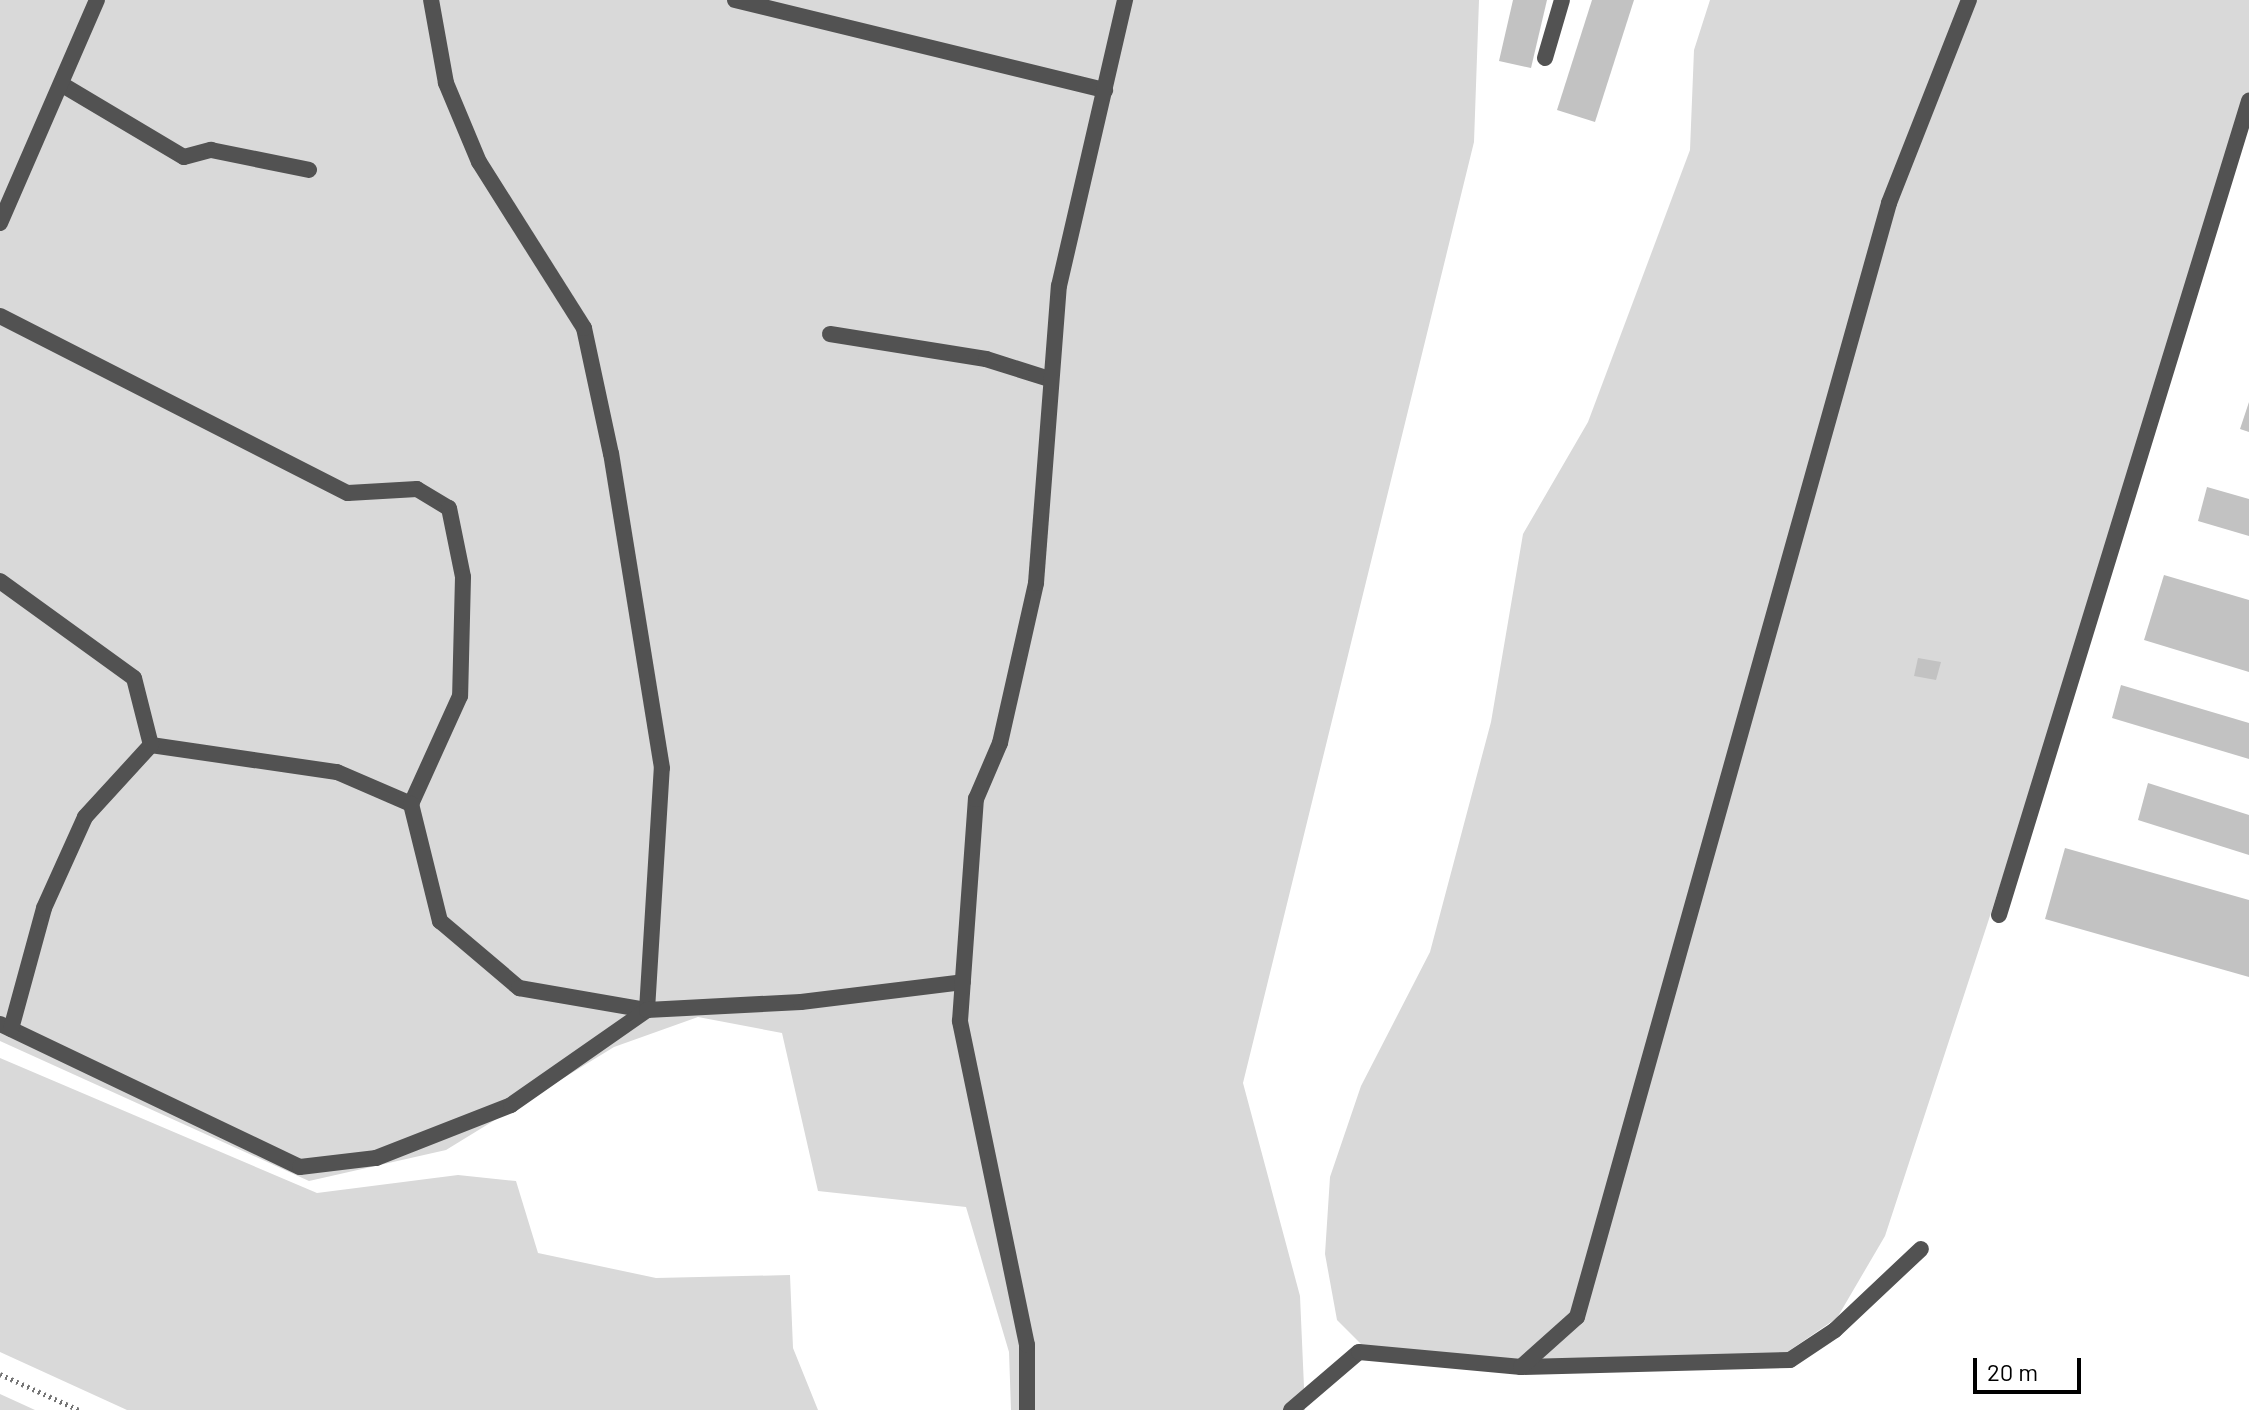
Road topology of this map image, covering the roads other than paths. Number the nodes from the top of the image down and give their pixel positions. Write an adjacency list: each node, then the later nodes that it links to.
1 (97, 0): 8 (lane)
2 (431, 0): 21 (lane)
3 (735, 0): 9 (lane)
4 (1125, 0): 9 (lane)
5 (1562, 0): 7 (lane)
6 (1969, 0): 24 (lane)
7 (1545, 58)
8 (61, 84): 11 (lane); 12 (lane)
9 (1105, 90): 15 (lane)
10 (2249, 101): 19 (lane)
11 (309, 170)
12 (0, 223)
13 (0, 316): 18 (lane)
14 (830, 334): 15 (lane)
15 (1049, 379): 20 (lane)
16 (0, 581): 17 (lane)
17 (151, 745): 18 (lane); 22 (lane)
18 (411, 804): 21 (lane)
19 (1999, 915)
20 (963, 982): 21 (lane); 25 (lane)
21 (647, 1010): 22 (lane)
22 (6, 1026)
23 (1921, 1249): 24 (lane)
24 (1521, 1367): 26 (lane)
25 (1027, 1410)
26 (1291, 1410)

